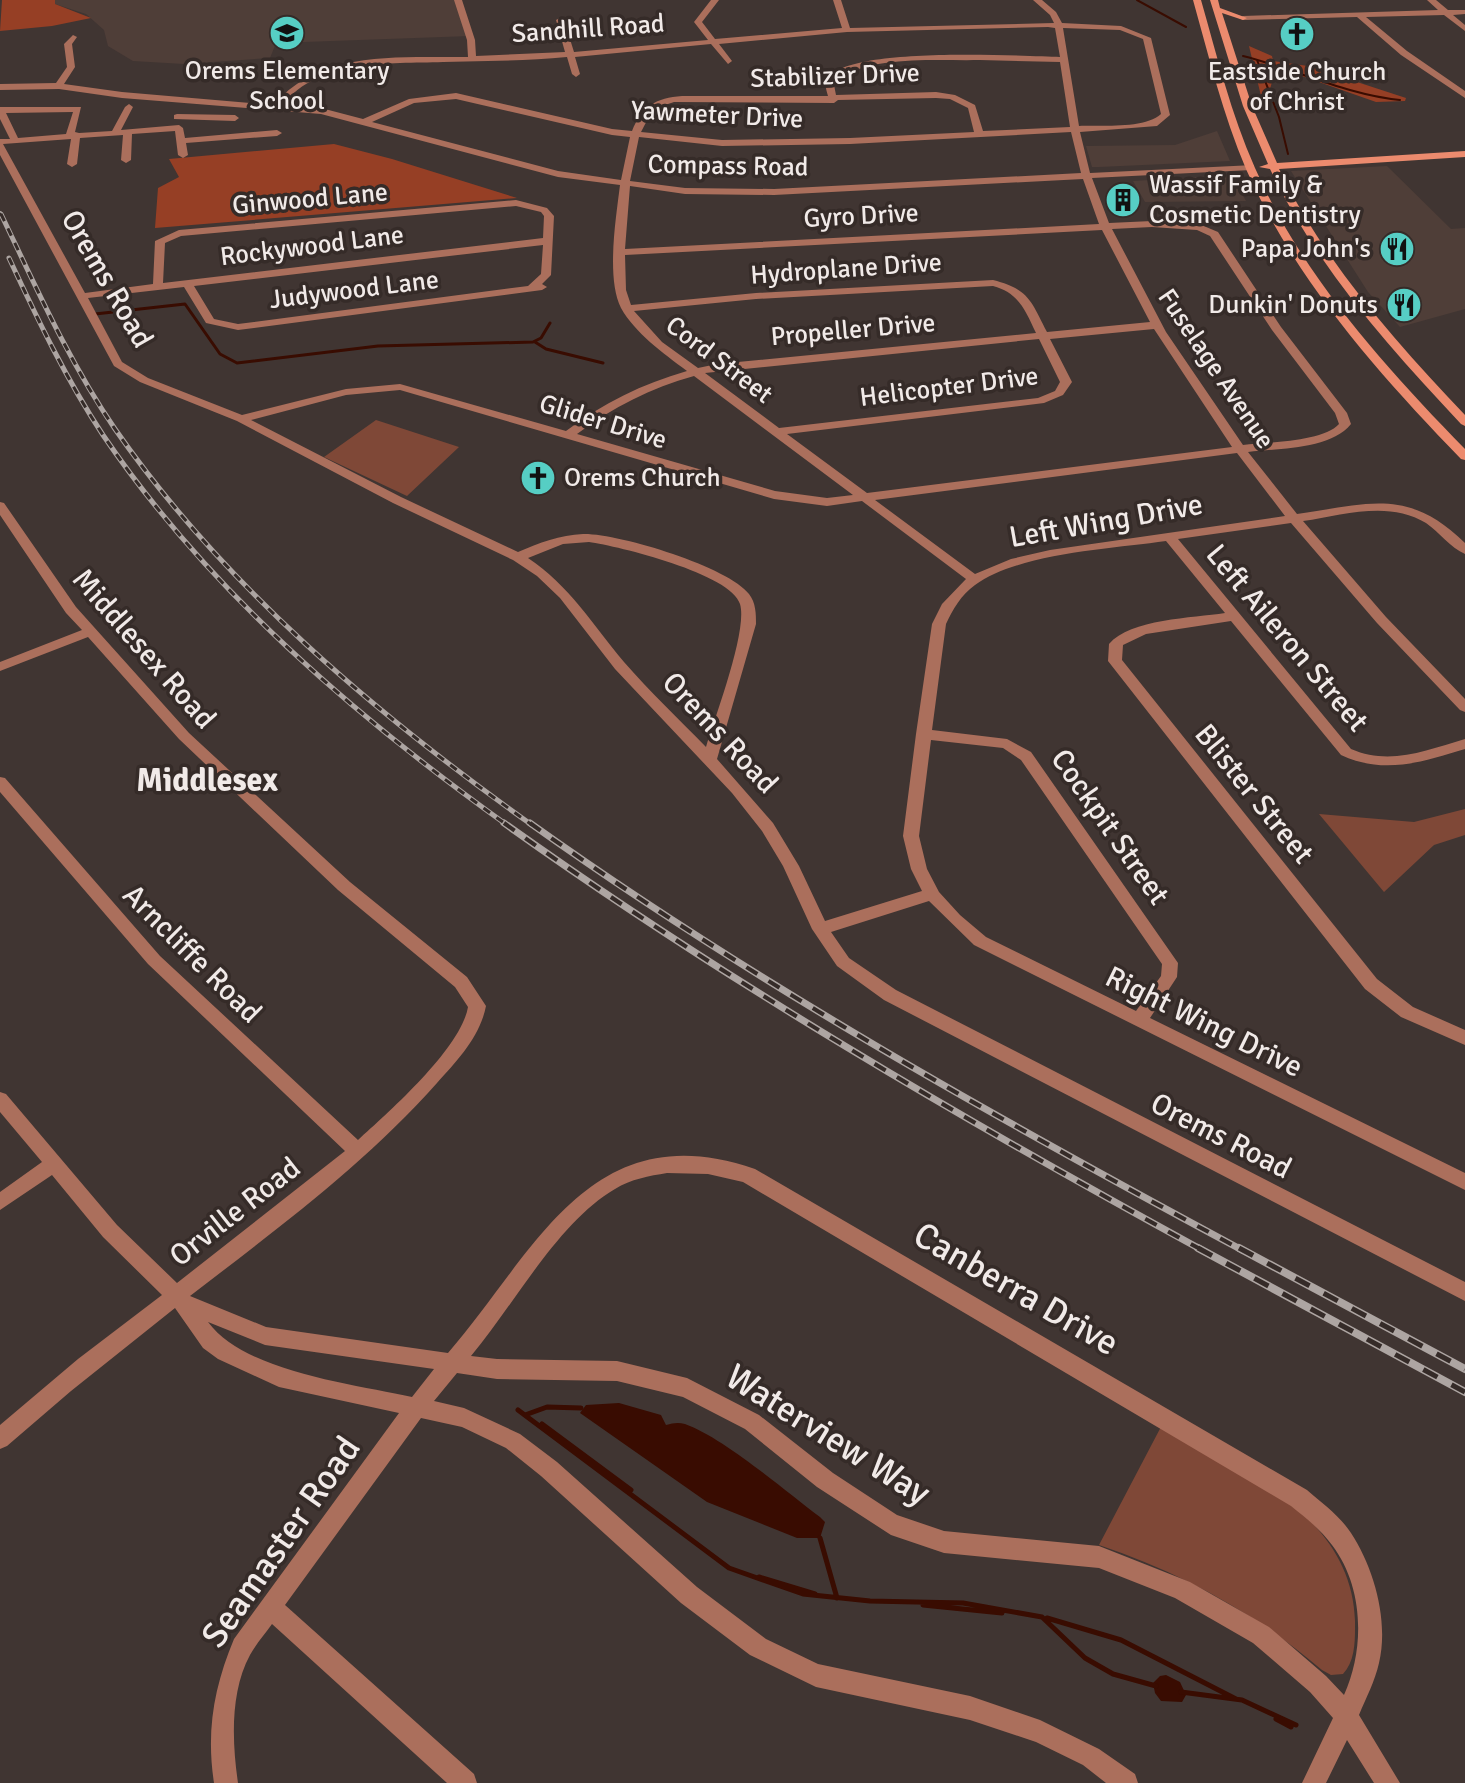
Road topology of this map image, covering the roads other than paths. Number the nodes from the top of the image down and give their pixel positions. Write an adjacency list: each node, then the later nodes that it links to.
1 (458, 0): 22 (street)
2 (715, 0): 20 (street)
3 (837, 0): 18 (street)
4 (1037, 0): 15 (street)
5 (1197, 0): 52 (main road)
6 (1431, 0): 10 (street)
7 (1216, 4): 12 (main road); 16 (main road)
8 (1257, 5): 13 (street)
9 (1465, 12): 10 (street)
10 (1444, 13): 11 (street); 17 (street)
11 (1360, 16): 13 (street); 28 (street)
12 (1243, 18): 13 (street); 16 (main road)
13 (1264, 18)
14 (560, 20): 21 (street)
15 (1059, 25): 18 (street, Sandhill Road); 23 (street, Fuselage Avenue); 38 (street, Sandhill Road)
16 (1223, 28): 51 (main road)
17 (1465, 29)
18 (847, 30): 20 (street, Sandhill Road)
19 (73, 37): 26 (street)
20 (711, 41): 21 (street, Sandhill Road); 24 (street)
21 (570, 55): 22 (street, Sandhill Road); 25 (street)
22 (472, 58): 31 (street, Sandhill Road)
23 (1064, 60): 29 (street); 38 (street, Fuselage Avenue)
24 (728, 61)
25 (576, 74)
26 (59, 86): 27 (street, Compass Road); 31 (street, Compass Road)
27 (0, 87)
28 (1465, 95)
29 (834, 100): 30 (street, Stabilizer Drive); 41 (street, Stabilizer Drive)
30 (668, 101): 43 (street, Cord Street)
31 (277, 106): 35 (street, Compass Road)
32 (129, 107): 39 (street)
33 (0, 110): 42 (street); 44 (street)
34 (235, 118): 36 (street)
35 (366, 121): 43 (street, Yawmeter Drive); 54 (street, Compass Road)
36 (169, 128): 37 (street); 45 (street)
37 (128, 130): 39 (street); 49 (street)
38 (1073, 130): 41 (street, Yawmeter Drive); 53 (street, Fuselage Avenue)
39 (116, 131): 42 (street)
40 (277, 133): 45 (street)
41 (979, 134): 43 (street, Yawmeter Drive)
42 (73, 135): 44 (street); 50 (street)
43 (637, 135): 54 (street, Cord Street)
44 (15, 140): 46 (street)
45 (181, 141): 48 (street)
46 (0, 144): 62 (street, Orems Road)
47 (1465, 154): 51 (main road, Compass Road)
48 (183, 155)
49 (126, 160)
50 (72, 164)
51 (1274, 166): 52 (main road, Compass Road); 68 (main road)
52 (1251, 167): 53 (street, Compass Road); 72 (main road)
53 (1086, 176): 54 (street, Compass Road); 55 (street, Fuselage Avenue)
54 (623, 185): 57 (street, Cord Street)
55 (1104, 225): 57 (street, Gyro Drive); 64 (street, Fuselage Avenue); 71 (street, Gyro Drive)
56 (547, 241): 58 (street, Rockywood Lane); 59 (street, Ginwood Lane); 61 (street)
57 (620, 252): 63 (street, Cord Street)
58 (187, 283): 59 (street, Rockywood Lane); 61 (street, Judywood Lane)
59 (158, 286): 62 (street, Rockywood Lane)
60 (548, 286): 61 (street, Judywood Lane)
61 (532, 288)
62 (82, 296): 67 (street, Orems Road)
63 (626, 309): 65 (street, Hydroplane Drive); 66 (street, Cord Street)
64 (1157, 325): 65 (street, Propeller Drive); 71 (street, Fuselage Avenue)
65 (1043, 335): 66 (street, Propeller Drive); 69 (street, Helicopter Drive)
66 (697, 371): 69 (street, Cord Street); 70 (street, Propeller Drive)
67 (241, 419): 70 (street, Glider Drive); 78 (street, Orems Road)
68 (1465, 422)
69 (778, 432): 73 (street, Cord Street)
70 (569, 435): 73 (street, Glider Drive)
71 (1240, 449): 73 (street, Glider Drive); 75 (street, Fuselage Avenue)
72 (1465, 456)
73 (868, 498): 79 (street, Cord Street)
74 (0, 506): 81 (street, Middlesex Road)
75 (1295, 519): 76 (street, Left Wing Drive); 77 (street, Left Wing Drive); 83 (street, Fuselage Avenue)
76 (1169, 537): 79 (street, Left Wing Drive); 80 (street, Left Aileron Street)
77 (1465, 550)
78 (518, 557): 86 (street, Orems Road); 86 (street)
79 (973, 578): 84 (street, Left Wing Drive)
80 (1233, 616): 85 (street, Left Aileron Street); 92 (street, Blister Street)
81 (89, 632): 82 (street); 90 (street, Middlesex Road)
82 (0, 667)
83 (1465, 707)
84 (923, 734): 88 (street, Left Wing Drive); 91 (street, Cockpit Street)
85 (1465, 744)
86 (710, 759): 89 (street, Orems Road)
87 (0, 782): 94 (street, Arncliffe Road)
88 (929, 895): 89 (street); 91 (street, Right Wing Drive)
89 (820, 929): 98 (street, Orems Road)
90 (477, 1006): 94 (street, Orville Road)
91 (1138, 1021): 96 (street, Right Wing Drive)
92 (1465, 1038)
93 (0, 1099): 95 (street)
94 (358, 1152): 99 (street, Orville Road)
95 (54, 1164): 97 (street); 99 (street)
96 (1465, 1182)
97 (0, 1202)
98 (1465, 1292)
99 (178, 1299): 100 (street, Waterview Way); 101 (street); 102 (street, Orville Road)
100 (455, 1362): 101 (street, Seamaster Road); 104 (street, Waterview Way); 104 (street, Canberra Drive)
101 (415, 1409): 103 (street, Seamaster Road); 107 (street)
102 (0, 1439)
103 (270, 1607): 105 (street, Seamaster Road); 106 (street)
104 (1345, 1714): 108 (street, Canberra Drive); 109 (street, Waterview Way)
105 (226, 1783)
106 (465, 1783)
107 (1126, 1783)
108 (1314, 1783)
109 (1388, 1783)

